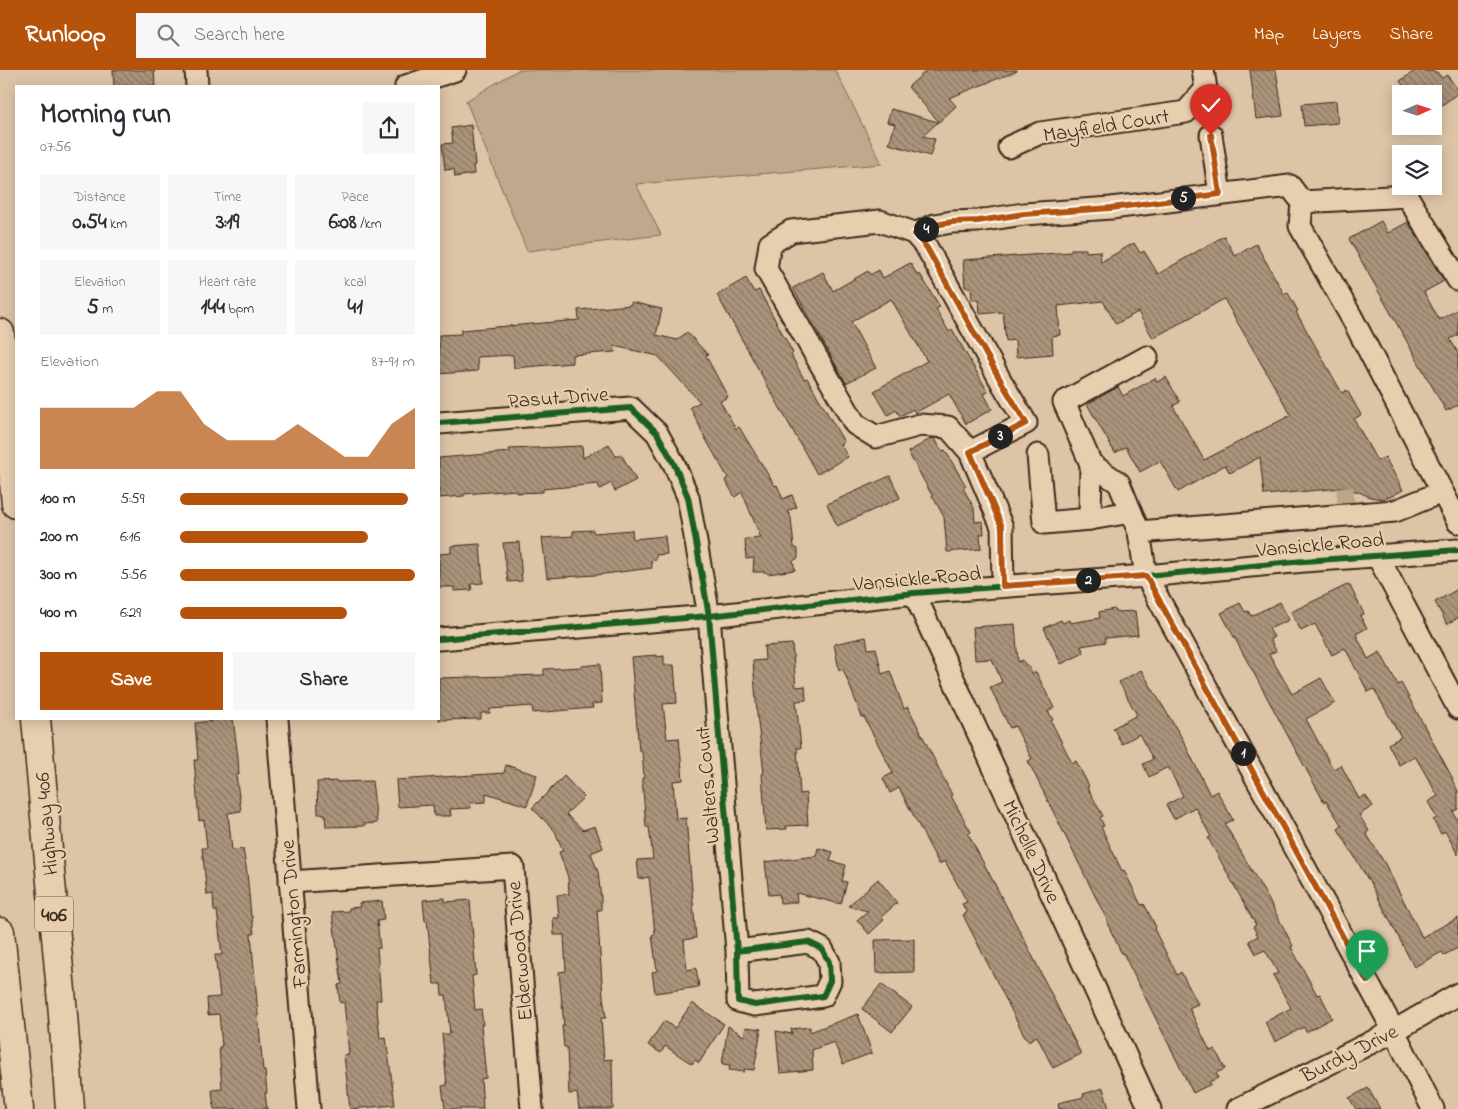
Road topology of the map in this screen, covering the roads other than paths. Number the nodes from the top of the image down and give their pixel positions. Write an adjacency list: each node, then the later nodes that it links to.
1 (196, 70): 4 (street)
2 (455, 70): 5 (street)
3 (1203, 70): 7 (street, Mayfield Court)
4 (196, 85)
5 (409, 85)
6 (1211, 135): 8 (street)
7 (1009, 147)
8 (1220, 194): 9 (street); 10 (street)
9 (1302, 202): 11 (street); 18 (street)
10 (915, 234): 15 (street); 15 (street)
11 (1458, 280)
12 (0, 333): 19 (highway)
13 (1147, 357): 17 (street)
14 (440, 423): 31 (street, Pasut Drive)
15 (970, 452): 29 (street)
16 (1038, 455): 23 (street)
17 (1091, 464): 20 (street); 23 (street)
18 (1442, 492): 21 (street); 24 (street)
19 (15, 493)
20 (1131, 512): 23 (street); 25 (street)
21 (1376, 513): 22 (street); 22 (street)
22 (1324, 516): 25 (street)
23 (1090, 519)
24 (1458, 522)
25 (1139, 532): 28 (street)
26 (1458, 550): 27 (street, Vansickle Road)
27 (1377, 556): 28 (street, Vansickle Road); 33 (street)
28 (1146, 576): 29 (street, Vansickle Road); 40 (street)
29 (1003, 586): 30 (street, Vansickle Road)
30 (914, 593): 31 (street, Vansickle Road); 45 (street, Michelle Drive)
31 (709, 616): 32 (street, Vansickle Road); 38 (street, Walters Court)
32 (440, 639)
33 (1458, 708)
34 (36, 720): 42 (highway, Highway 406 / 406)
35 (277, 720): 36 (street, Farmington Drive)
36 (290, 882): 43 (street, Farmington Drive); 44 (street, Elderwood Drive)
37 (0, 932): 41 (highway)
38 (737, 952): 38 (street, Walters Court)
39 (1458, 994): 40 (street, Burdy Drive)
40 (1394, 1031): 46 (street, Burdy Drive); 47 (street)
41 (19, 1109)
42 (70, 1109)
43 (309, 1109)
44 (532, 1109)
45 (1150, 1109)
46 (1238, 1109)
47 (1433, 1109)

